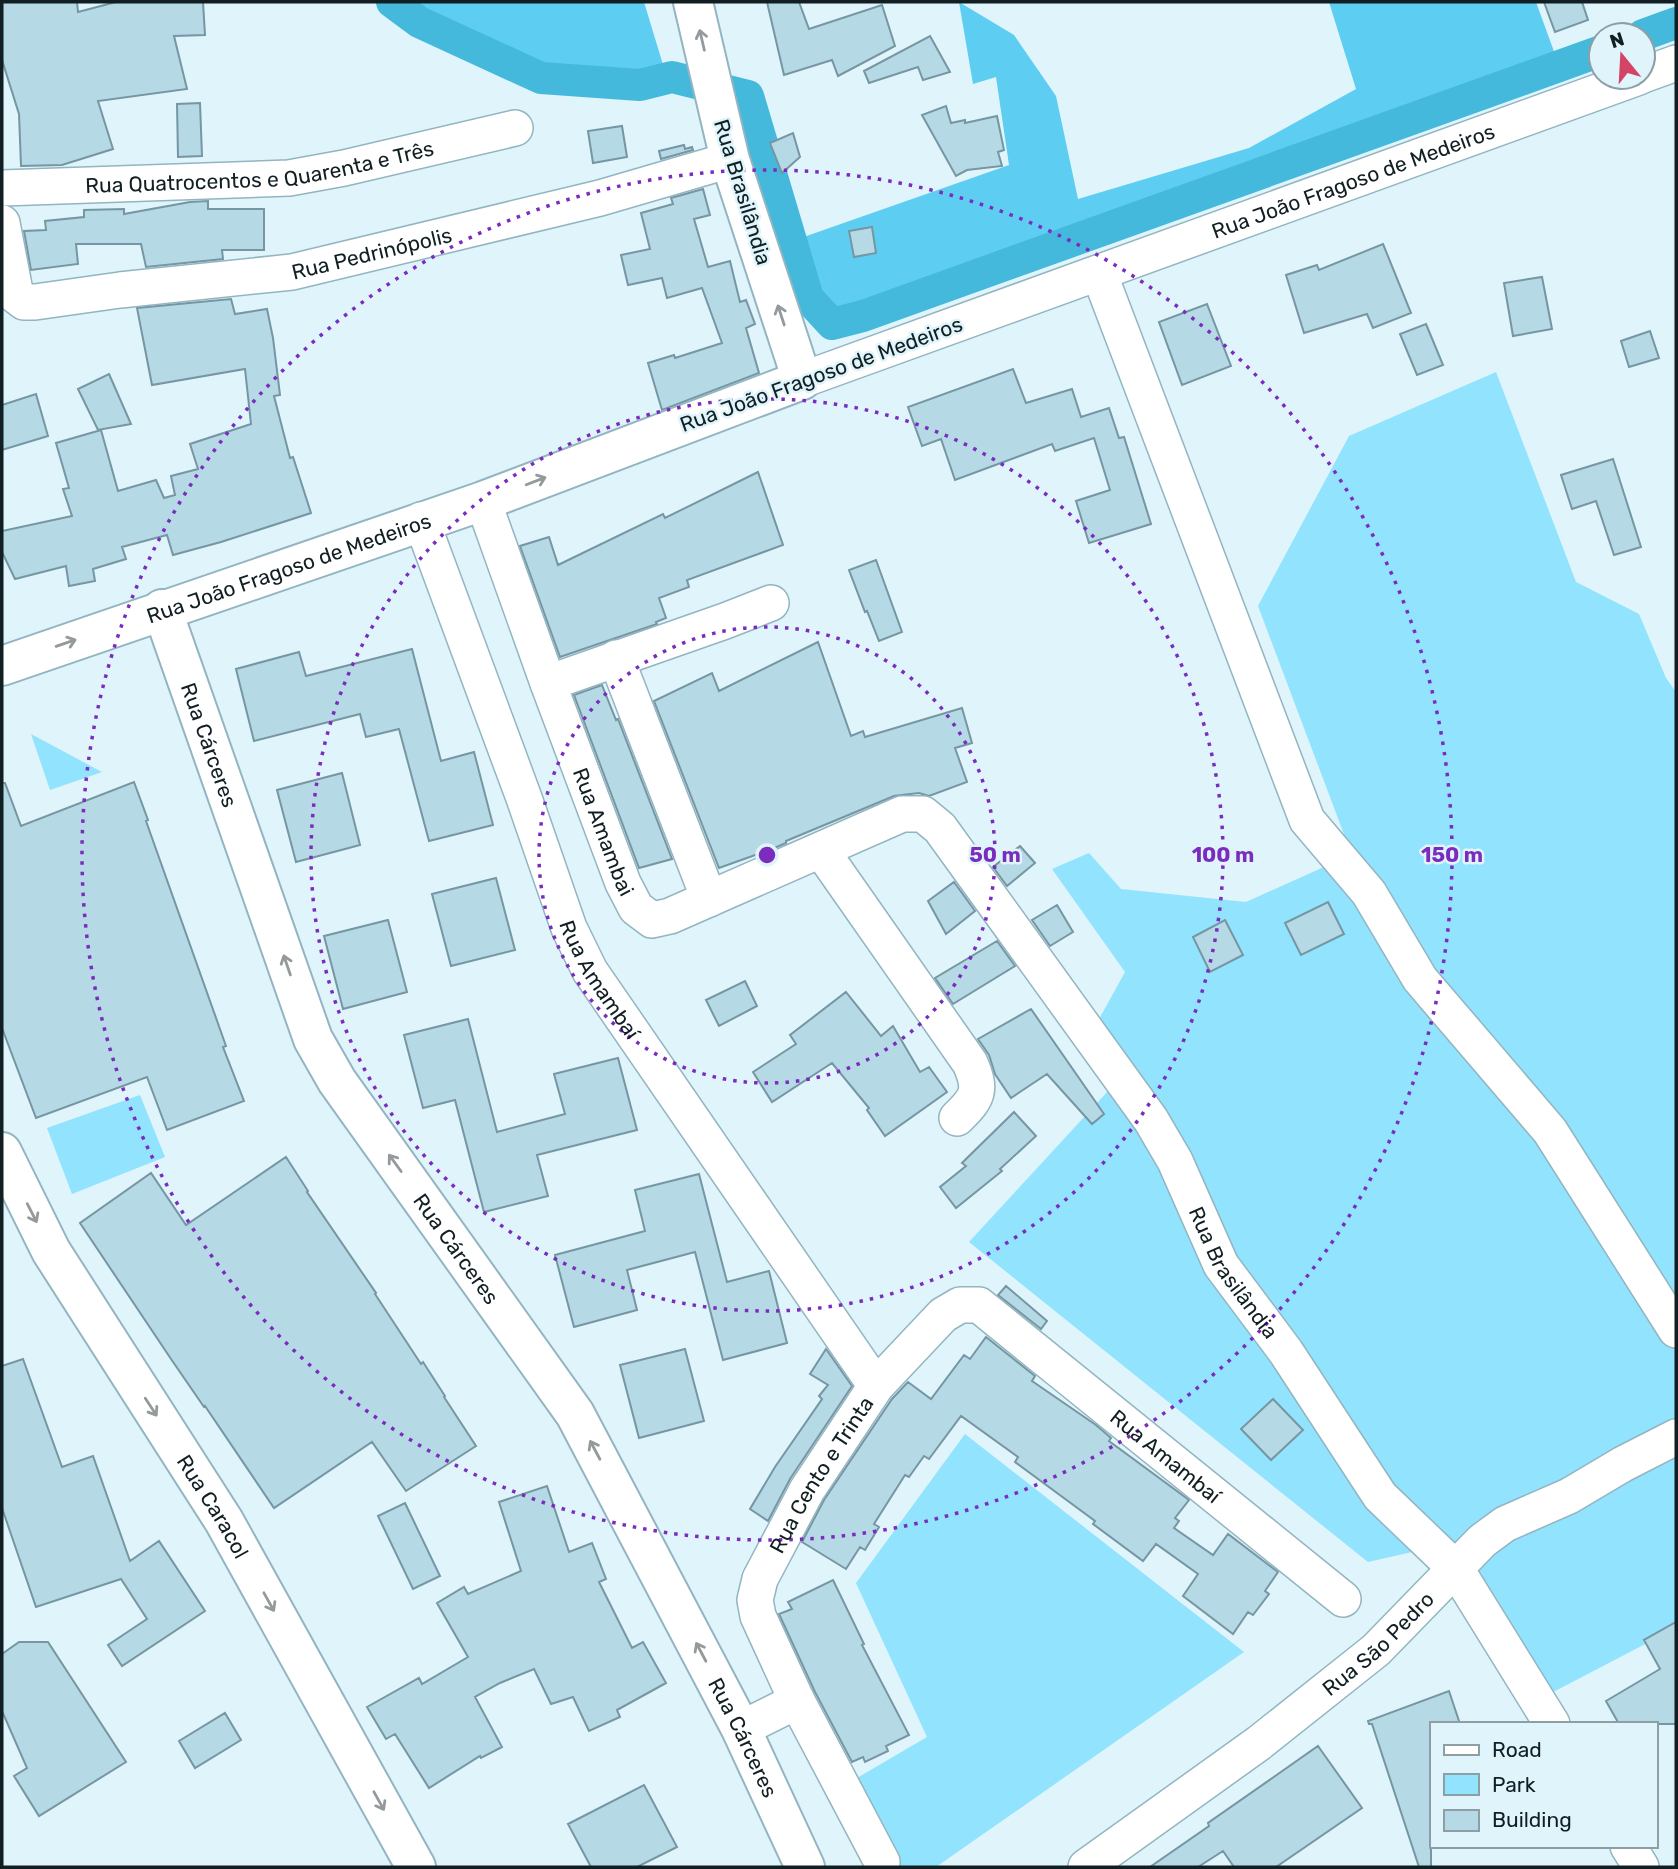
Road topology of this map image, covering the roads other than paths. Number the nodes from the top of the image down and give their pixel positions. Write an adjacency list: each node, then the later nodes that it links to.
1 (693, 2): 6 (street, Rua Brasilândia, one-way to 1)
2 (1676, 63): 3 (street, Rua João Fragoso de Medeiros)
3 (1657, 70)
4 (1600, 91): 9 (street, Rua João Fragoso de Medeiros)
5 (515, 128): 7 (street, Rua Quatrocentos e Quarenta e Três)
6 (726, 142): 8 (street, Rua Pedrinópolis); 10 (street, Rua Brasilândia, one-way to 6)
7 (2, 188)
8 (2, 223)
9 (1099, 273): 10 (street, Rua João Fragoso de Medeiros); 24 (street)
10 (802, 380): 11 (street, Rua João Fragoso de Medeiros, one-way to 10)
11 (483, 501): 12 (street, Rua João Fragoso de Medeiros); 17 (street, Rua Amambai)
12 (421, 520): 14 (street, Rua João Fragoso de Medeiros); 25 (street, Rua Amambaí)
13 (771, 603): 15 (street)
14 (162, 609): 16 (street, Rua João Fragoso de Medeiros, one-way to 14); 31 (street, Rua Cárceres, one-way to 14)
15 (616, 658): 17 (street); 20 (street)
16 (2, 666)
17 (548, 683): 20 (street, Rua Amambai)
18 (923, 814): 19 (street, Rua Amambai); 27 (street, Rua Brasilândia)
19 (821, 850): 20 (street, Rua Amambai); 21 (street)
20 (709, 899)
21 (957, 1118)
22 (2, 1152): 34 (street, Rua Caracol, one-way to 34)
23 (989, 1313): 25 (street, Rua Cento e Trinta); 28 (street, Rua Amambaí)
24 (1676, 1330)
25 (876, 1386): 29 (street, Rua Cento e Trinta)
26 (1676, 1437): 27 (street, Rua São Pedro)
27 (1456, 1569): 30 (street, Rua Brasilândia); 36 (street, Rua São Pedro)
28 (1343, 1599)
29 (797, 1701): 31 (street); 33 (street, Rua Cento e Trinta)
30 (1551, 1722)
31 (741, 1729): 35 (street, Rua Cárceres)
32 (1629, 1848): 37 (street)
33 (882, 1862)
34 (416, 1867)
35 (805, 1867)
36 (1086, 1867)
37 (1641, 1867)

